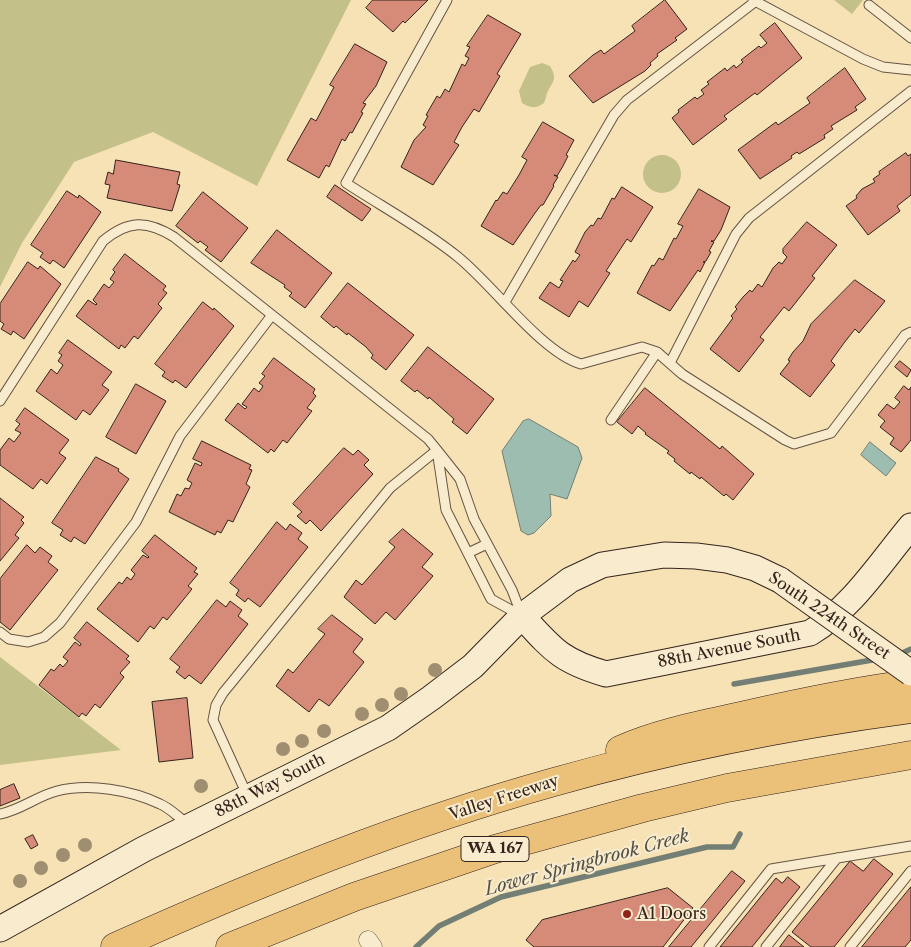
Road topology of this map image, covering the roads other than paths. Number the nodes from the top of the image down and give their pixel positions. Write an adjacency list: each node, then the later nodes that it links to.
1 (447, 0): 7 (lane)
2 (754, 0): 5 (lane); 7 (lane)
3 (869, 5): 4 (lane)
4 (911, 38)
5 (911, 70)
6 (911, 91): 11 (lane)
7 (505, 302): 10 (lane)
8 (272, 314): 12 (lane); 14 (lane); 19 (lane)
9 (909, 336): 11 (lane)
10 (657, 352): 11 (lane); 13 (lane)
11 (670, 363)
12 (0, 401)
13 (611, 420)
14 (437, 450): 16 (lane); 17 (lane); 27 (lane)
15 (911, 526): 18 (street, 88th Avenue South)
16 (487, 544): 17 (lane); 18 (lane)
17 (468, 553): 18 (lane)
18 (522, 616): 20 (street, South 224th Street, bridge); 27 (street, 88th Way South)
19 (0, 632)
20 (911, 673)
21 (911, 684): 26 (highway)
22 (911, 709): 26 (highway, Valley Freeway / WA 167)
23 (911, 755): 25 (highway, WA 167)
24 (911, 774): 25 (highway)
25 (769, 780): 35 (highway, WA 167)
26 (553, 782): 34 (highway, Valley Freeway / WA 167)
27 (248, 797): 29 (street, 88th Way South)
28 (0, 814): 29 (lane)
29 (191, 826): 33 (street, 88th Way South)
30 (911, 846): 31 (lane)
31 (837, 858): 36 (lane); 37 (lane)
32 (911, 871): 38 (lane)
33 (0, 929)
34 (115, 947)
35 (230, 947)
36 (709, 947)
37 (766, 947)
38 (850, 947)

